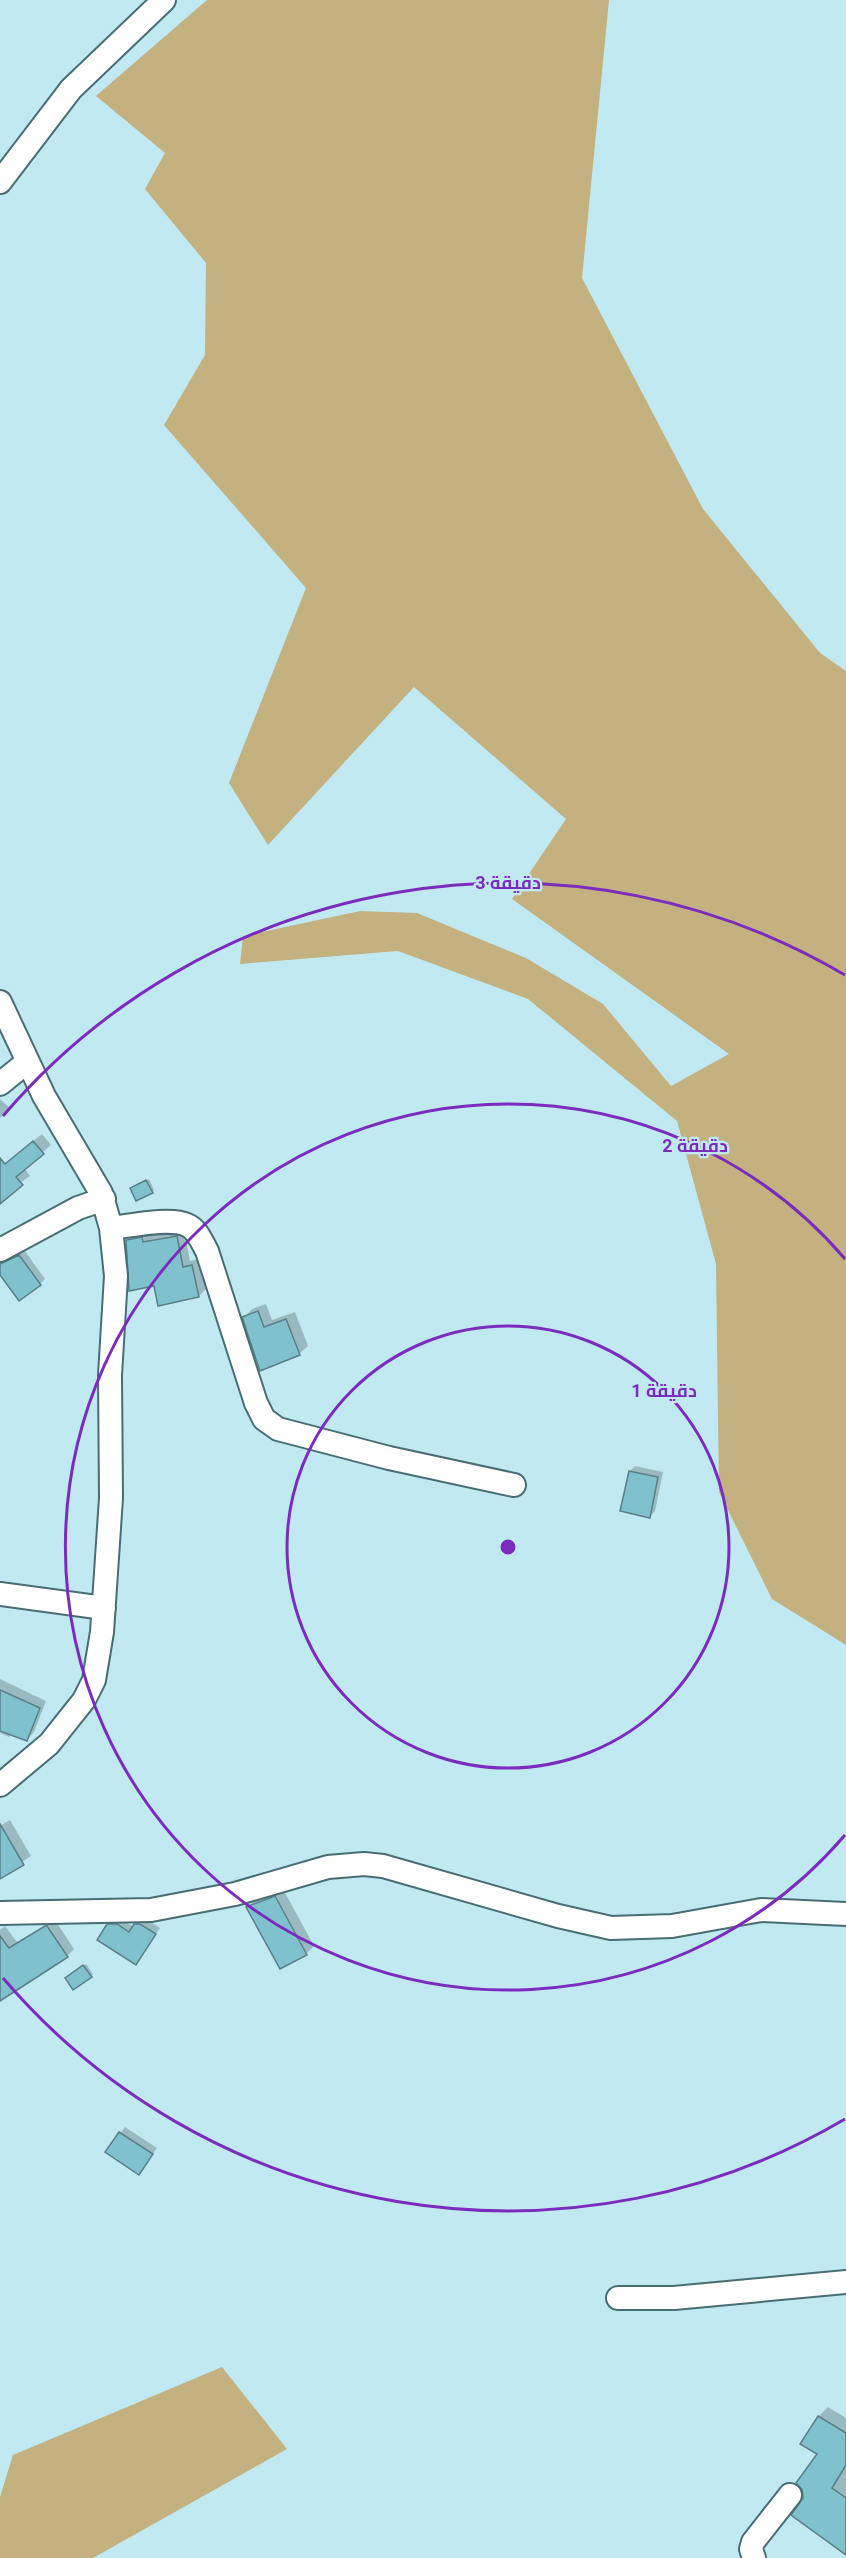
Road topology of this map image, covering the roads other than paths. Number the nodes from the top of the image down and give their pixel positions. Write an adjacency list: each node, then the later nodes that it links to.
1 (164, 0): 2 (street)
2 (0, 182)
3 (0, 1002): 4 (street)
4 (27, 1062): 5 (street); 6 (street)
5 (0, 1084)
6 (104, 1199): 7 (street); 8 (street)
7 (111, 1228): 9 (street); 11 (street)
8 (0, 1250)
9 (514, 1485)
10 (0, 1594): 11 (street)
11 (104, 1608): 12 (street)
12 (0, 1785)
13 (0, 1913): 14 (street)
14 (846, 1914)
15 (846, 2282): 16 (street)
16 (618, 2298)
17 (790, 2495): 18 (street)
18 (754, 2558)

